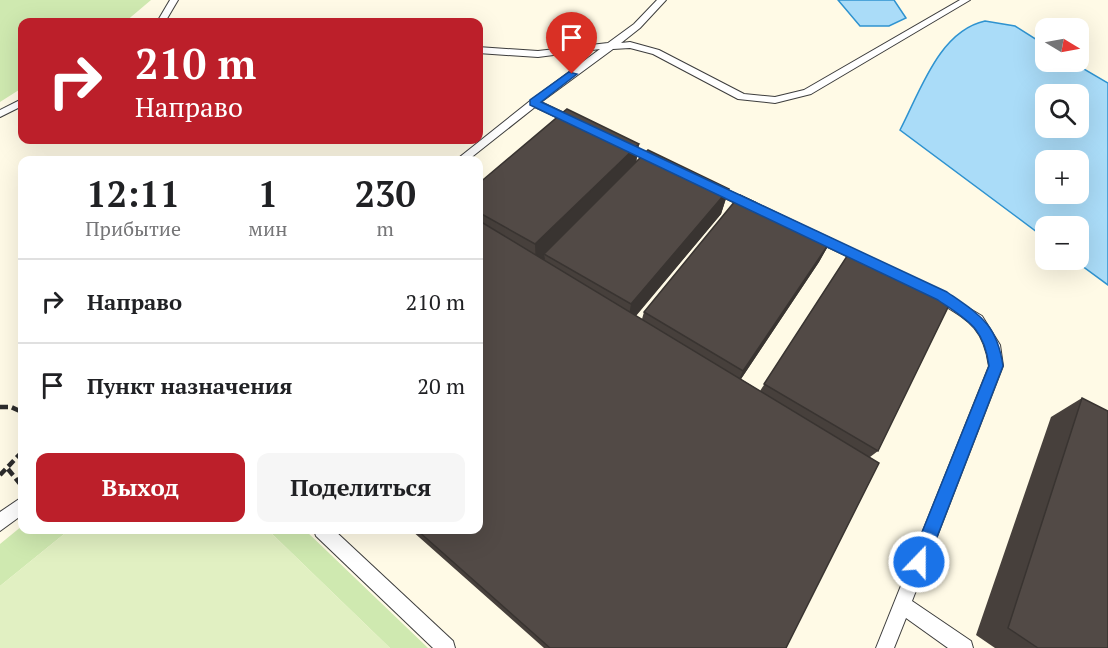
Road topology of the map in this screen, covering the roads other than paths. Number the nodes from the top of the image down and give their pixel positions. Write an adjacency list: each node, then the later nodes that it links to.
1 (174, 0): 4 (lane)
2 (662, 0): 5 (lane)
3 (966, 0): 5 (lane)
4 (163, 18)
5 (610, 46): 6 (lane); 7 (lane)
6 (483, 50)
7 (534, 103): 10 (lane); 11 (lane)
8 (18, 104): 9 (lane)
9 (0, 114)
10 (588, 128)
11 (483, 143)
12 (481, 144): 13 (lane)
13 (466, 156)
14 (695, 179): 15 (lane)
15 (760, 210)
16 (803, 230): 17 (lane)
17 (878, 266)
18 (921, 286): 22 (lane)
19 (18, 508): 20 (lane)
20 (0, 523)
21 (326, 534): 23 (lane)
22 (902, 605): 24 (lane); 25 (lane)
23 (446, 648)
24 (885, 648)
25 (964, 648)

